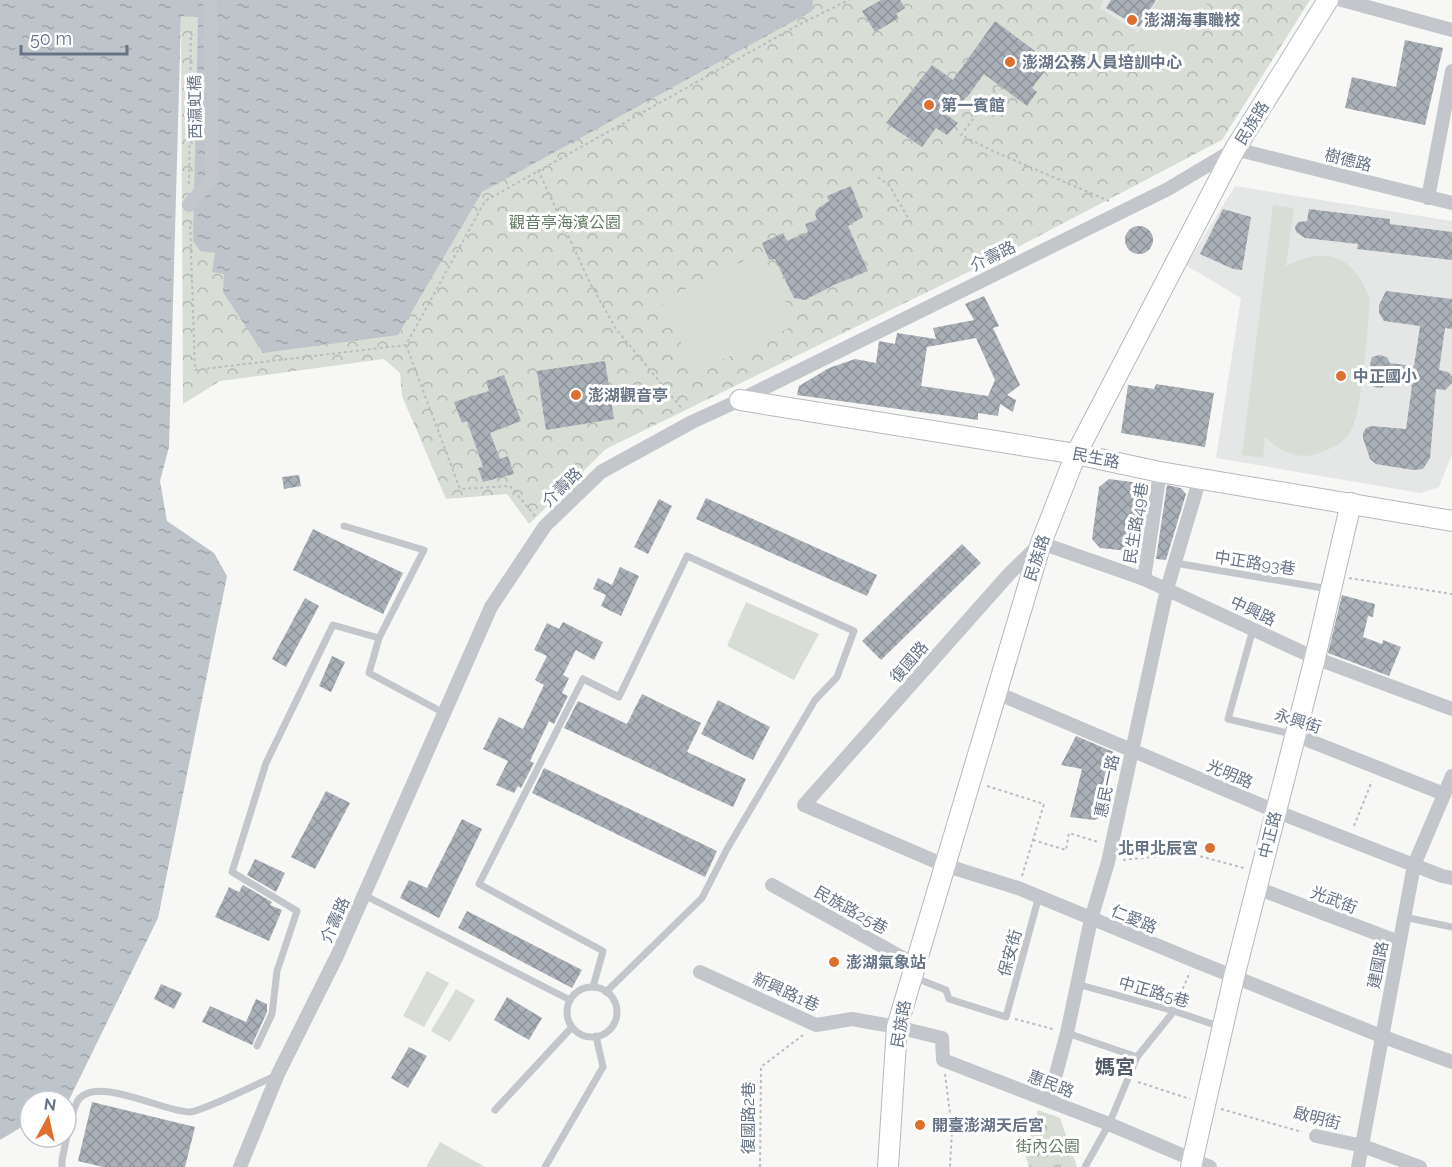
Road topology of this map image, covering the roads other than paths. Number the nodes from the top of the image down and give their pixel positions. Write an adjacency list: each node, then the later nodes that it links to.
1 (210, 0): 9 (street, 西瀛虹橋)
2 (1328, 0): 6 (main road, 民族路)
3 (1342, 0): 4 (street)
4 (1452, 30)
5 (1452, 71): 7 (street)
6 (1235, 149): 7 (street, 樹德路); 10 (street, 介壽路); 11 (main road, 民族路)
7 (1428, 198): 8 (street, 樹德路)
8 (1452, 203)
9 (189, 205)
10 (740, 400): 11 (main road, 民生路); 27 (street, 介壽路)
11 (1076, 454): 12 (main road, 民生路); 17 (main road, 民族路)
12 (1160, 471): 13 (main road, 民生路); 19 (street, 民生路49巷)
13 (1200, 478): 14 (main road, 民生路); 18 (street, 惠民一路)
14 (1352, 503): 15 (main road, 民生路); 20 (main road, 中正路)
15 (1451, 518)
16 (344, 526): 23 (lane)
17 (1041, 543): 19 (street, 中興路); 25 (main road, 民族路); 32 (street, 復國路)
18 (1175, 563): 20 (lane, 中正路93巷); 21 (street, 惠民一路)
19 (1144, 579): 21 (street, 中興路)
20 (1333, 583): 24 (main road, 中正路)
21 (1167, 589): 22 (street, 中興路); 29 (street, 惠民一路)
22 (1253, 629): 24 (street, 中興路); 28 (lane, 永興街)
23 (379, 638): 27 (lane); 59 (lane)
24 (1315, 658): 26 (street, 中興路); 28 (main road, 中正路)
25 (997, 693): 29 (street, 光明路); 34 (main road, 民族路)
26 (1452, 709)
27 (444, 713): 39 (street, 介壽路)
28 (1295, 735): 31 (street, 永興街); 33 (main road, 中正路)
29 (1132, 749): 33 (street, 光明路); 42 (street, 惠民一路)
30 (1452, 776): 31 (street, 建國路)
31 (1444, 794): 35 (street, 建國路)
32 (804, 805): 34 (street, 仁愛路)
33 (1275, 811): 35 (street, 光明路); 37 (main road, 中正路)
34 (944, 865): 40 (street, 仁愛路); 45 (main road, 民族路)
35 (1413, 865): 36 (street, 光明路); 41 (street, 建國路)
36 (1452, 878)
37 (1258, 881): 44 (street, 光武街); 47 (main road, 中正路)
38 (772, 885): 45 (street, 民族路25巷)
39 (364, 894): 51 (lane); 62 (street, 介壽路)
40 (1039, 896): 42 (street, 仁愛路); 45 (lane, 保安街)
41 (1404, 916): 43 (lane); 44 (street, 建國路)
42 (1091, 919): 47 (street, 仁愛路); 48 (street, 惠民一路)
43 (1452, 927)
44 (1399, 942): 58 (street, 建國路)
45 (913, 970): 54 (main road, 民族路)
46 (700, 972): 54 (street, 新興路1巷)
47 (1234, 977): 55 (main road, 中正路); 58 (street, 仁愛路)
48 (1077, 984): 52 (lane, 中正路5巷); 56 (street, 惠民一路)
49 (593, 987): 50 (lane); 50 (lane); 51 (lane)
50 (606, 992): 57 (lane)
51 (570, 1000): 53 (lane)
52 (1174, 1011): 55 (lane, 中正路5巷); 60 (lane)
53 (572, 1027): 57 (lane); 64 (lane)
54 (897, 1027): 63 (street, 惠民路); 72 (main road, 民族路)
55 (1223, 1028): 68 (main road, 中正路)
56 (1067, 1033): 60 (lane); 63 (street, 惠民一路)
57 (596, 1036): 71 (lane)
58 (1381, 1036): 61 (street, 仁愛路); 67 (street, 建國路)
59 (257, 1046)
60 (1137, 1057): 65 (lane)
61 (1452, 1062)
62 (278, 1074): 69 (lane); 70 (street, 介壽路)
63 (1049, 1100): 65 (street, 惠民路)
64 (495, 1110)
65 (1109, 1124): 68 (street, 惠民路); 73 (lane)
66 (1316, 1136): 67 (street, 啟明街)
67 (1364, 1146): 74 (street, 建國路); 75 (street, 啟明街)
68 (1198, 1165)
69 (62, 1167)
70 (240, 1167)
71 (545, 1167)
72 (888, 1167)
73 (1085, 1167)
74 (1358, 1167)
75 (1420, 1167)

